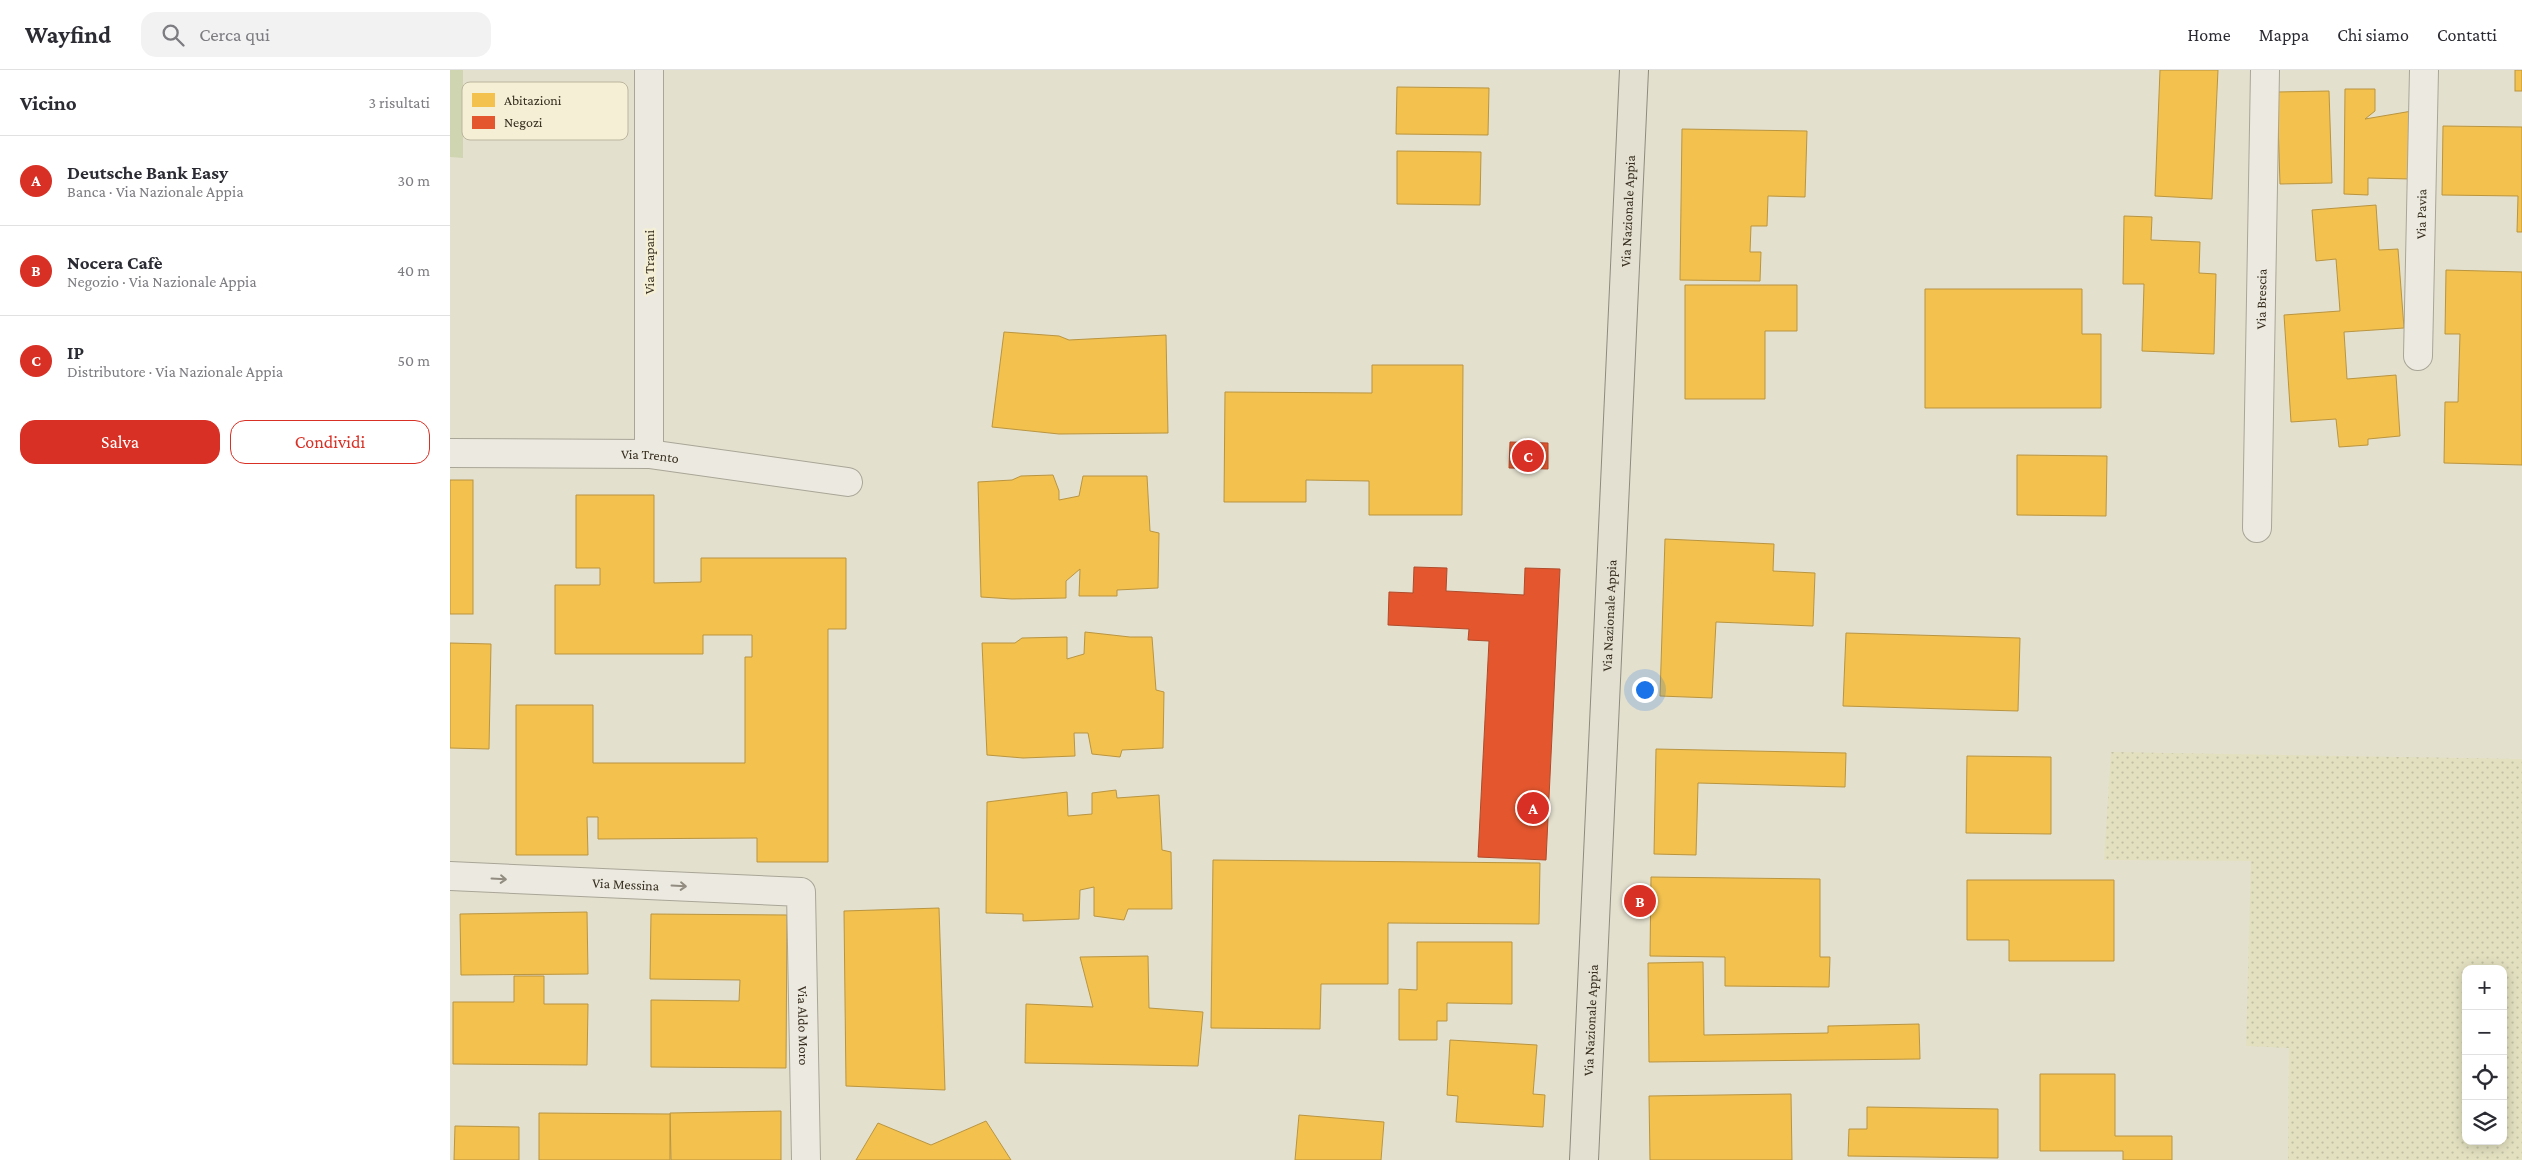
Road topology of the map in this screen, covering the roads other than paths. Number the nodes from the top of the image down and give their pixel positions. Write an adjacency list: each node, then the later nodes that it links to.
1 (649, 70): 7 (street, Via Trapani)
2 (1634, 70): 13 (main road, Via Nazionale Appia)
3 (2265, 70): 9 (street, Via Brescia)
4 (2424, 70): 5 (street, Via Pavia)
5 (2418, 356)
6 (450, 453): 7 (street, Via Trento)
7 (649, 454): 8 (street, Via Trento)
8 (848, 482)
9 (2257, 528)
10 (450, 876): 11 (street, Via Messina, one-way to 11)
11 (801, 892): 12 (street, Via Aldo Moro)
12 (806, 1160)
13 (1584, 1160)

